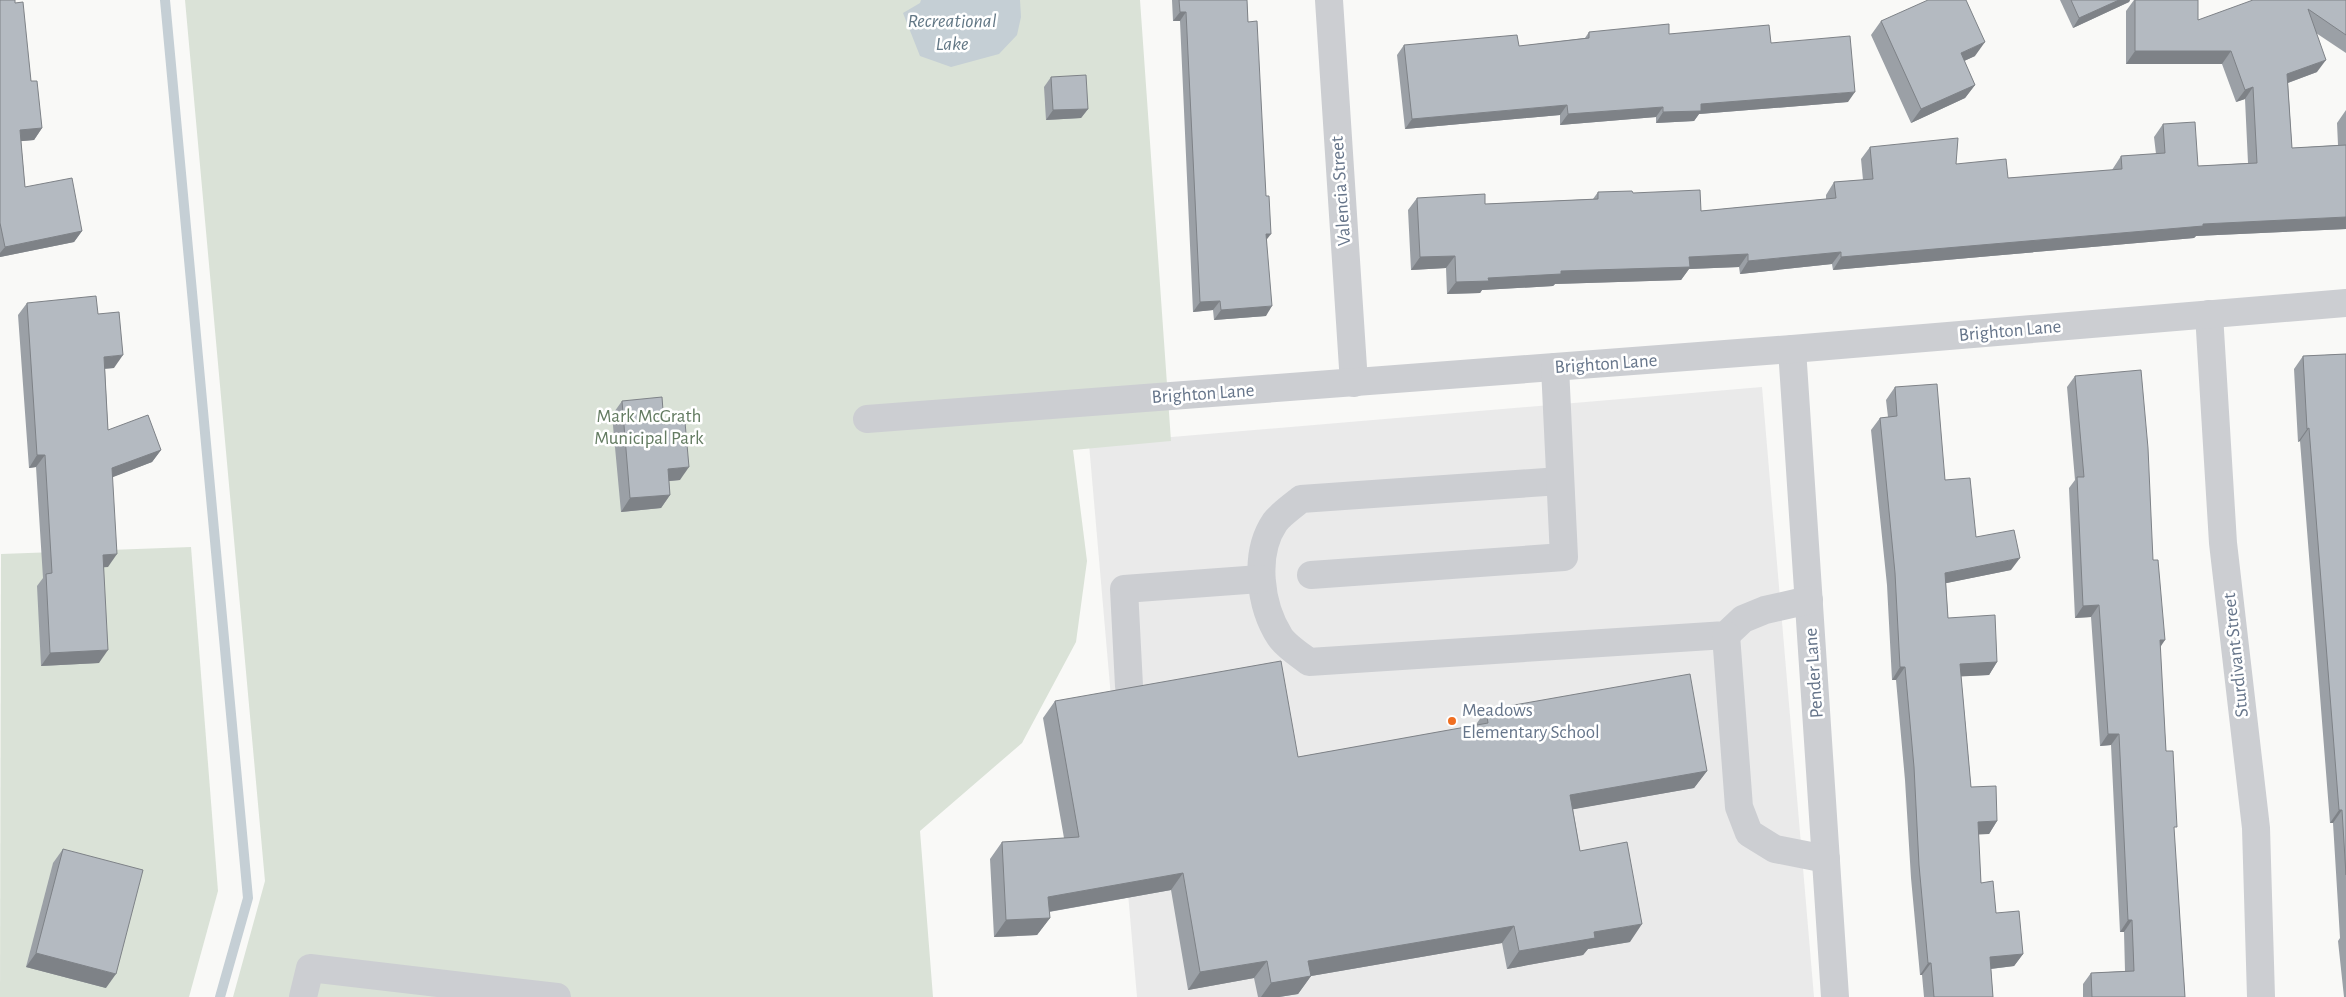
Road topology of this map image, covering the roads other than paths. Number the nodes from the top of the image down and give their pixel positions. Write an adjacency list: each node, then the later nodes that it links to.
1 (1329, 0): 6 (street, Valencia Street)
2 (2346, 303): 3 (street, Brighton Lane)
3 (2209, 314): 4 (street, Brighton Lane); 18 (street, Sturdivant Street)
4 (1792, 349): 5 (street, Brighton Lane); 11 (street, Pender Lane)
5 (1555, 368): 6 (street, Brighton Lane); 8 (street)
6 (1354, 383): 7 (street, Brighton Lane)
7 (866, 419)
8 (1560, 481): 9 (street); 10 (street)
9 (1311, 575)
10 (1260, 579): 12 (street); 13 (street)
11 (1809, 600): 12 (street); 14 (street, Pender Lane)
12 (1726, 635): 14 (street)
13 (1129, 686)
14 (1826, 860): 17 (street, Pender Lane)
15 (302, 997): 16 (street)
16 (557, 997)
17 (1835, 997)
18 (2261, 997)

